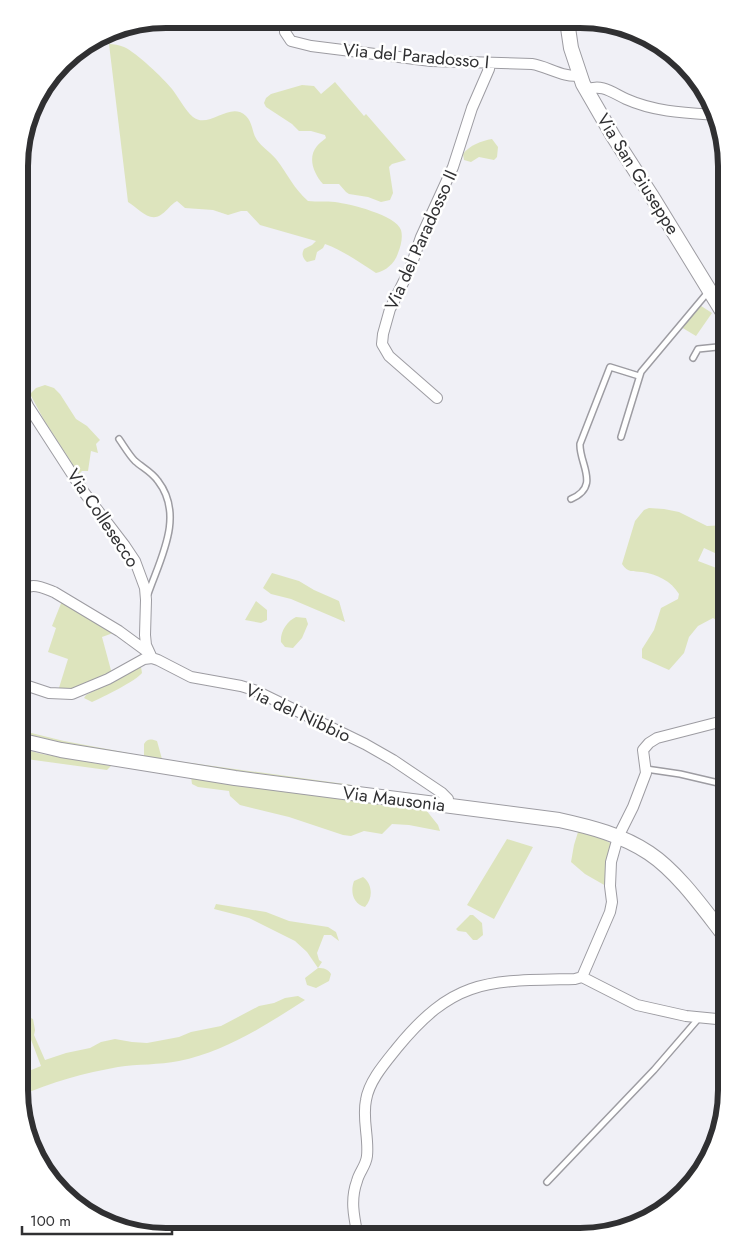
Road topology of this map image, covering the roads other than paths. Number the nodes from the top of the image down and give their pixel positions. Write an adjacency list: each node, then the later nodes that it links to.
1 (568, 28): 4 (main road, Via San Giuseppe)
2 (284, 32): 3 (street, Via del Paradosso I)
3 (489, 64): 4 (street, Via del Paradosso I); 12 (street, Via del Paradosso II)
4 (580, 75): 5 (main road, Via San Giuseppe)
5 (586, 90): 6 (street); 7 (main road, Via San Giuseppe)
6 (708, 114)
7 (710, 290): 8 (main road, Via San Giuseppe); 11 (lane)
8 (718, 303)
9 (718, 347): 10 (lane)
10 (693, 358)
11 (639, 376): 14 (lane); 16 (lane)
12 (437, 398)
13 (28, 406): 18 (street, Via Collesecco)
14 (621, 437)
15 (119, 439): 18 (lane)
16 (571, 499)
17 (28, 588): 19 (street, Via del Nibbio)
18 (146, 600): 19 (street, Via Collesecco)
19 (151, 655): 20 (street); 25 (street, Via del Nibbio)
20 (28, 686)
21 (718, 722): 23 (street)
22 (28, 742): 25 (main road, Via Mausonia)
23 (646, 769): 24 (lane); 26 (street)
24 (718, 783)
25 (448, 806): 26 (main road, Via Mausonia)
26 (618, 837): 27 (main road, Via Mausonia); 28 (street)
27 (718, 928)
28 (582, 977): 29 (street); 32 (street)
29 (699, 1018): 30 (street); 31 (lane)
30 (718, 1019)
31 (547, 1182)
32 (356, 1228)

